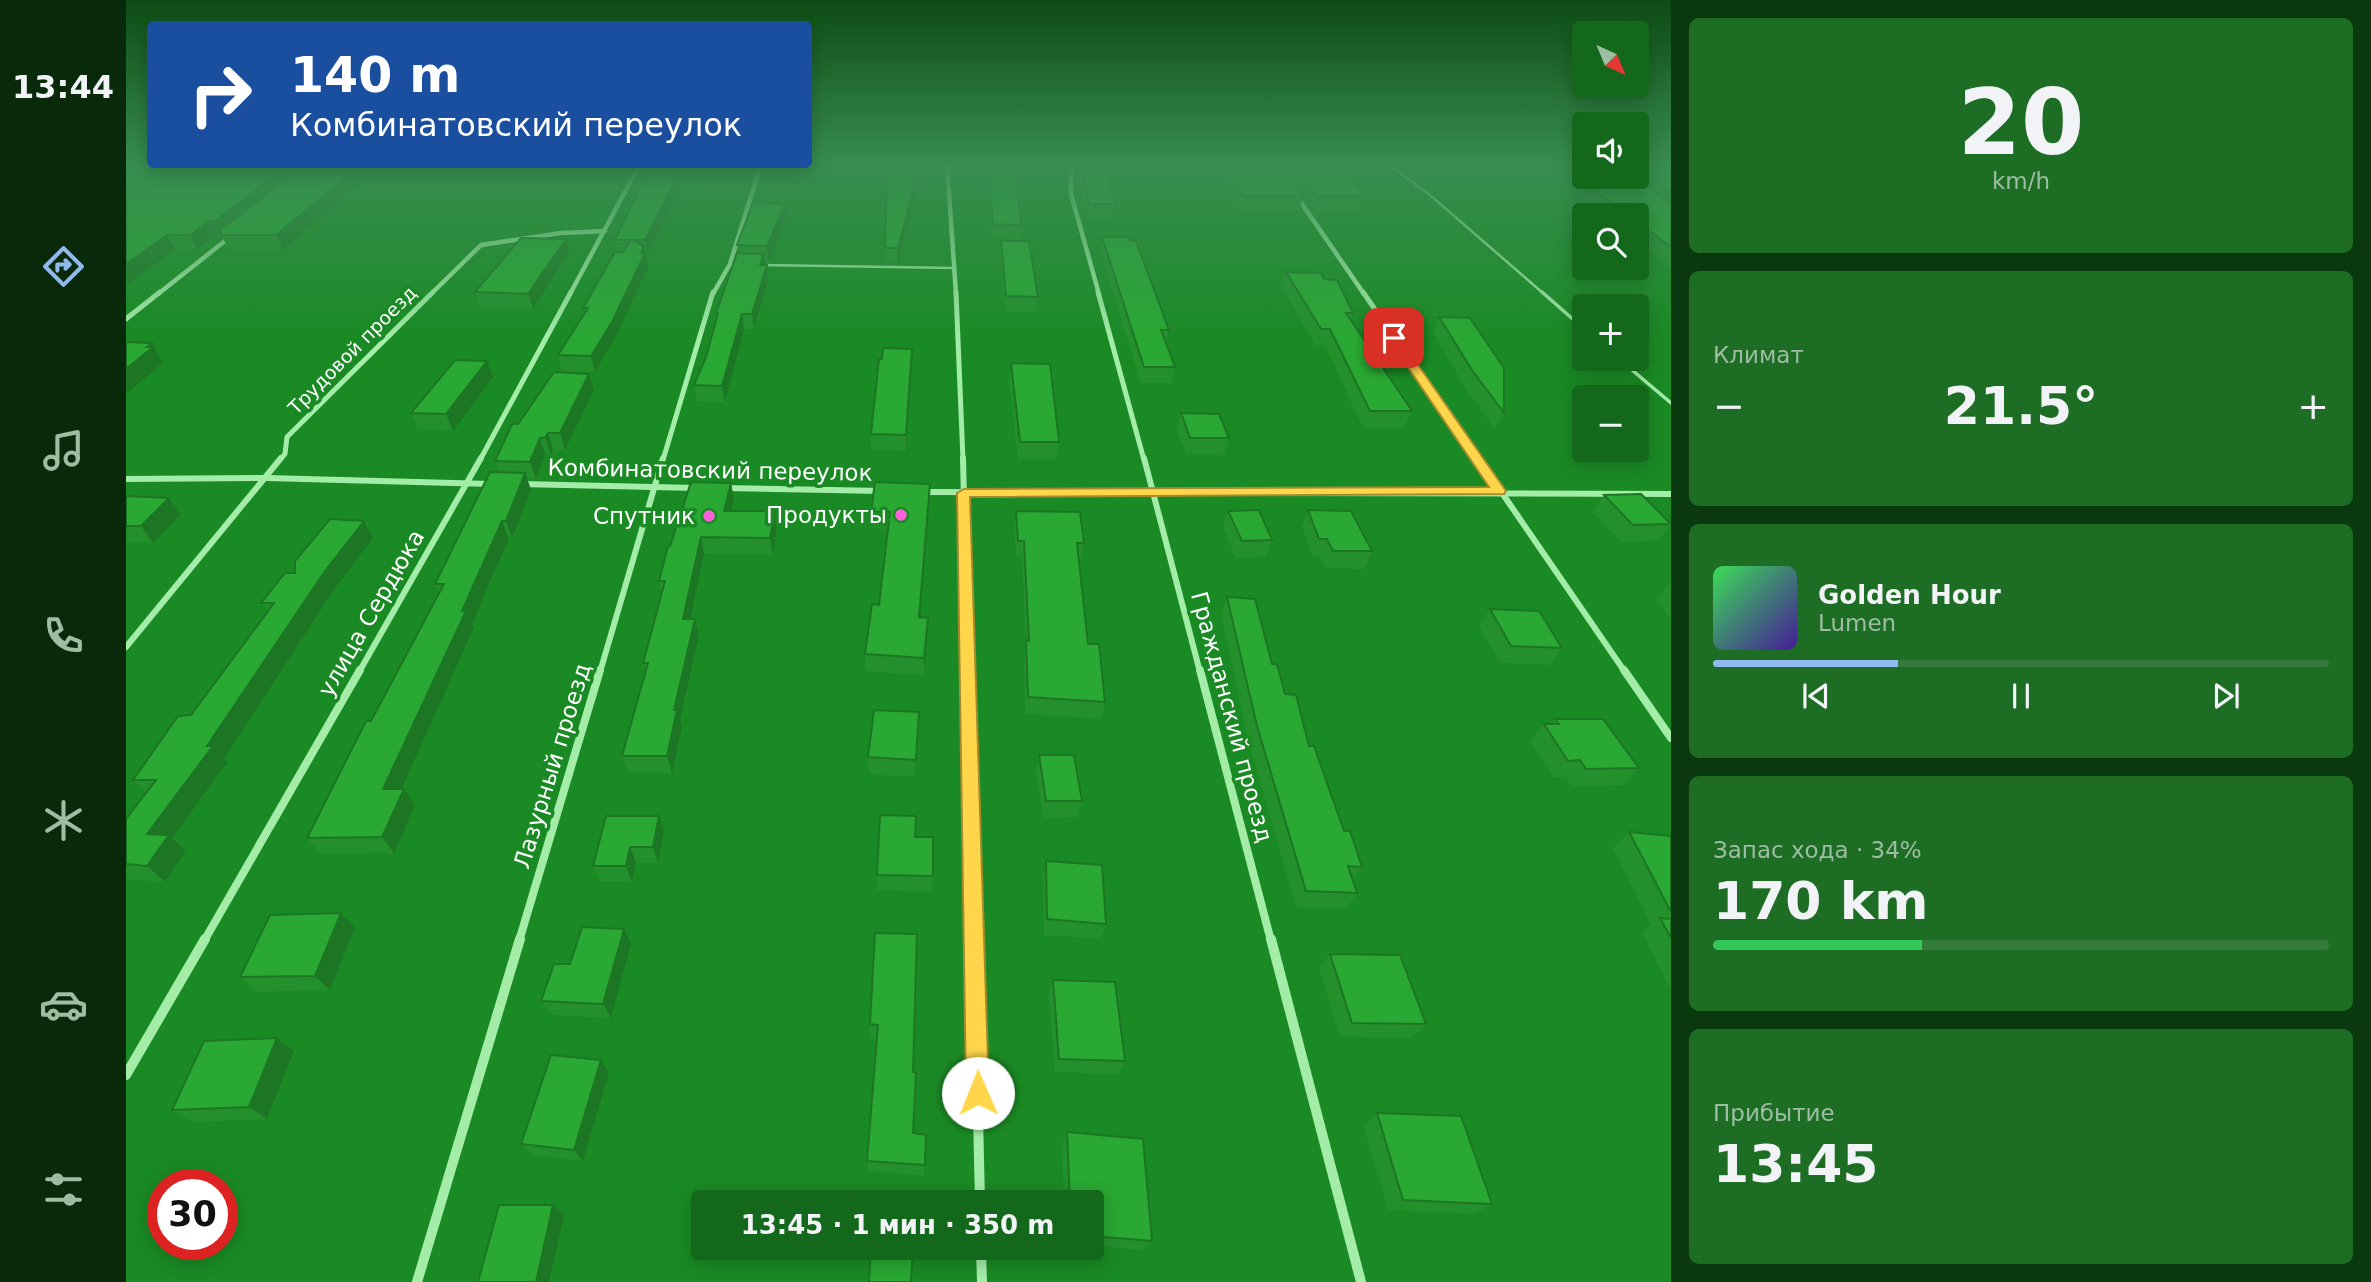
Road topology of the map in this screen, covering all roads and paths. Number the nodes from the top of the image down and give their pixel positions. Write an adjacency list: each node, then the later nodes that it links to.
1 (609, 223): 7 (street, улица Сердюка)
2 (743, 223): 20 (street, Лазурный проезд)
3 (952, 223): 10 (street)
4 (1078, 223): 24 (street, Гражданский проезд)
5 (1315, 223): 22 (street)
6 (1462, 223): 12 (lane)
7 (605, 231): 15 (street, Трудовой проезд); 17 (street, улица Сердюка)
8 (234, 233): 11 (street)
9 (757, 265): 10 (lane)
10 (955, 268): 25 (street)
11 (126, 319)
12 (1572, 319)
13 (1633, 371): 14 (lane)
14 (1671, 403)
15 (267, 478): 16 (street); 17 (street); 27 (street, Трудовой проезд)
16 (126, 479)
17 (468, 483): 18 (street); 29 (street, улица Сердюка)
18 (495, 484)
19 (508, 484): 20 (street, Комбинатовский переулок)
20 (656, 487): 21 (street, Комбинатовский переулок); 32 (street, Лазурный проезд)
21 (894, 491)
22 (1499, 491): 24 (street); 26 (street); 28 (street)
23 (908, 492): 25 (street)
24 (1153, 492): 25 (street); 34 (street, Гражданский проезд)
25 (964, 493): 30 (street)
26 (1671, 494)
27 (126, 647)
28 (1671, 738)
29 (126, 1075)
30 (980, 1190)
31 (981, 1260): 33 (street)
32 (417, 1282)
33 (982, 1282)
34 (1361, 1282)

